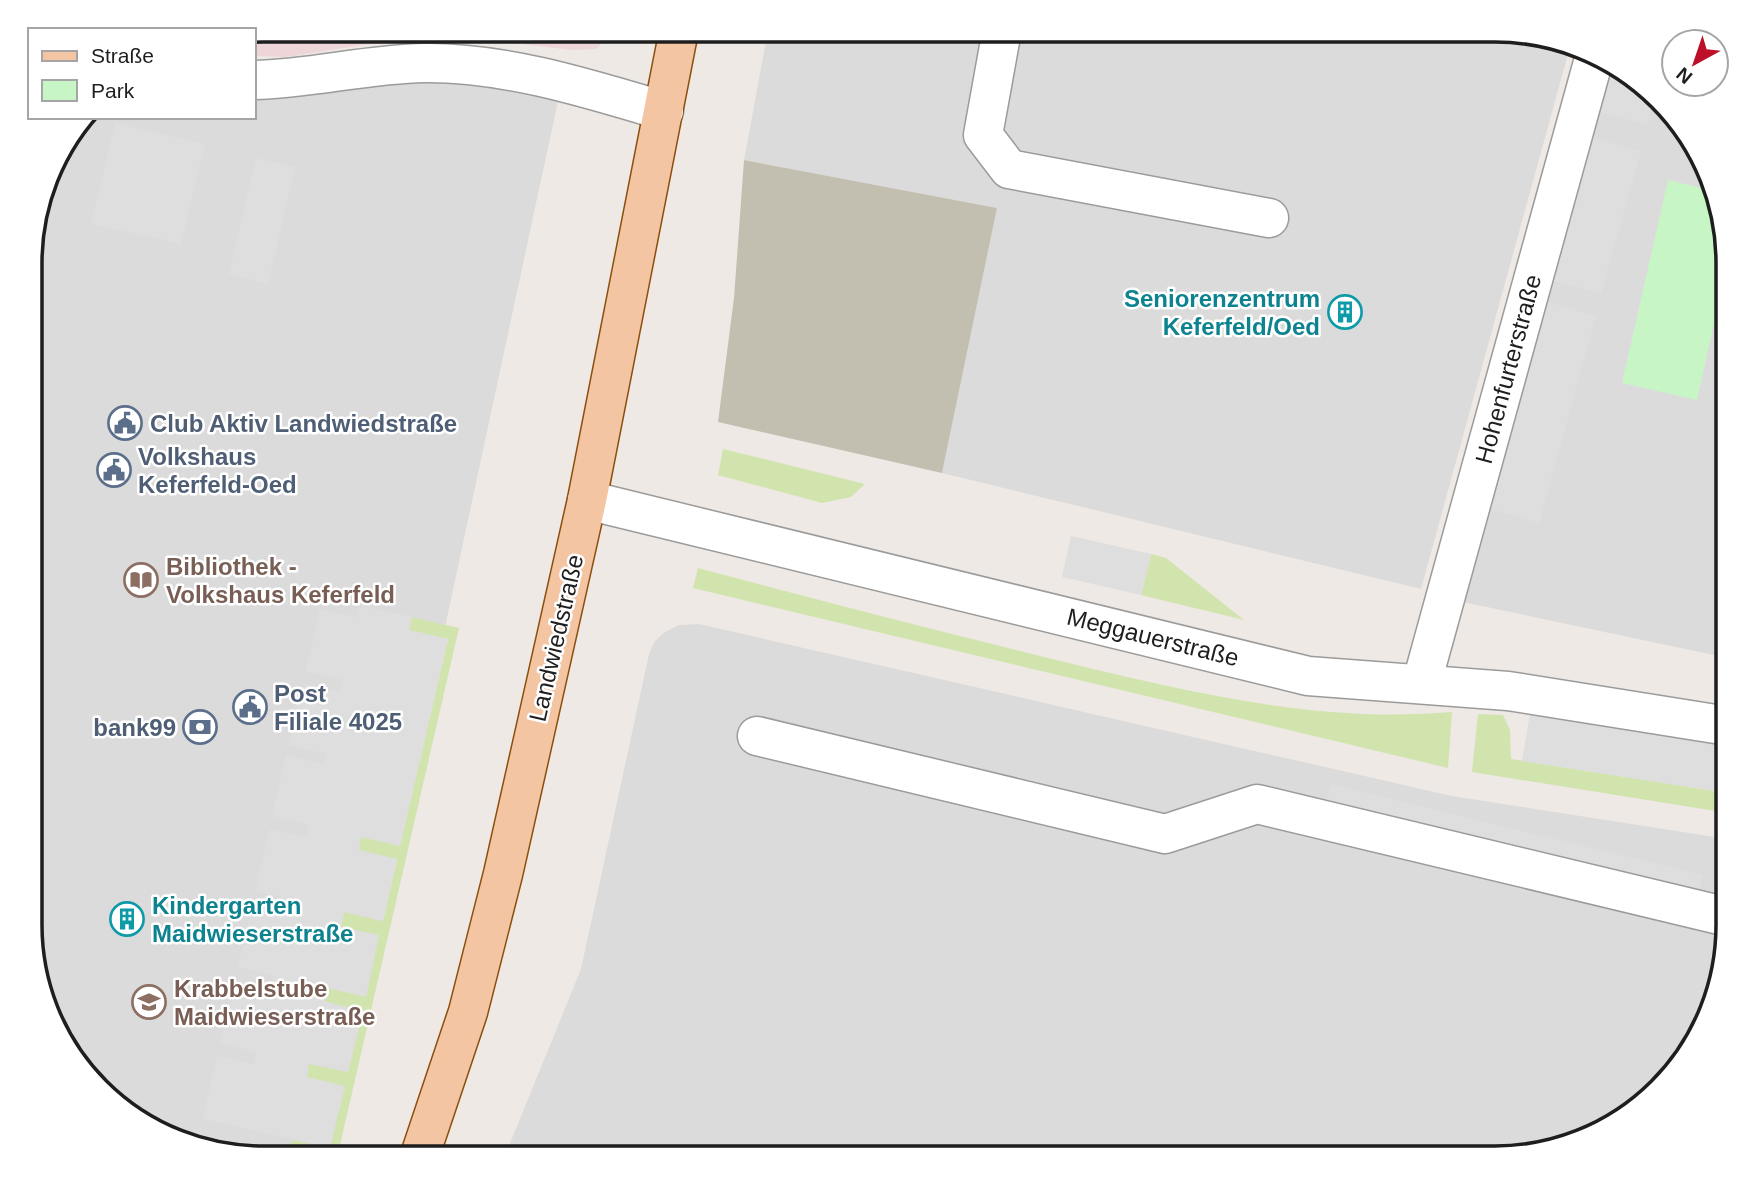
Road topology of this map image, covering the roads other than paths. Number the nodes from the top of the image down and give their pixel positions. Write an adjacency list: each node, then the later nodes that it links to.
1 (677, 42): 5 (main road, Landwiedstraße)
2 (1000, 42): 6 (street)
3 (1592, 65): 8 (street, Hohenfurterstraße)
4 (256, 80): 5 (street)
5 (664, 111): 7 (main road, Landwiedstraße)
6 (1269, 218)
7 (587, 500): 8 (street, Meggauerstraße); 12 (main road, Landwiedstraße)
8 (1422, 682): 9 (street, Meggauerstraße)
9 (1716, 724)
10 (757, 736): 11 (street)
11 (1716, 914)
12 (423, 1146)

